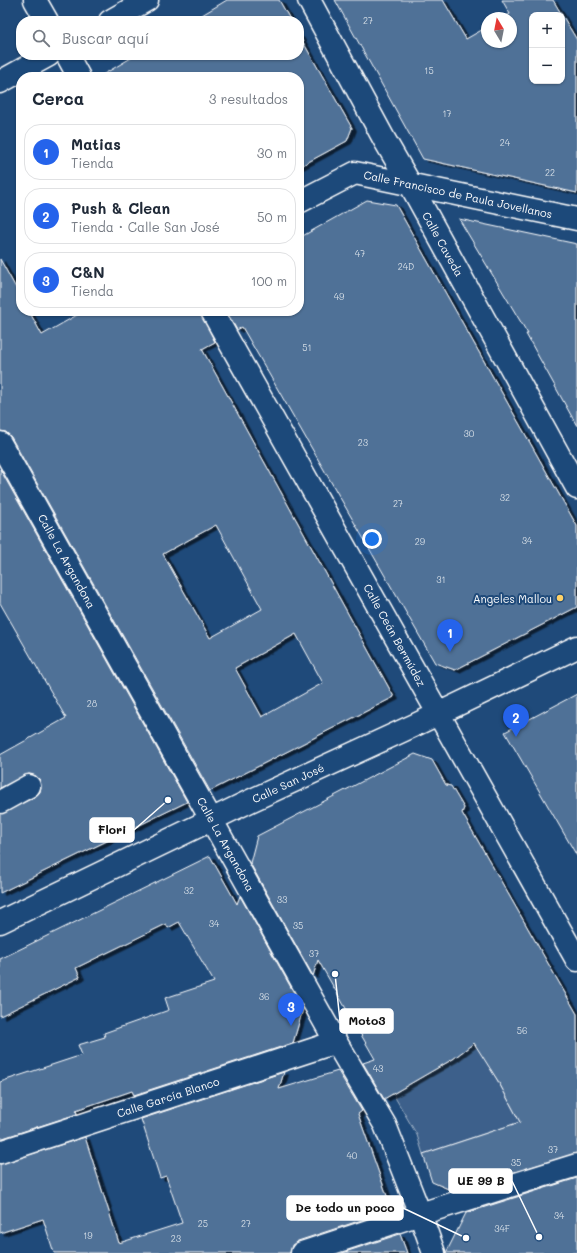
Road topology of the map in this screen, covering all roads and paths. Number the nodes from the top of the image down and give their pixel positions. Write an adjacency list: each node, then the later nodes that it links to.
1 (35, 0): 4 (street)
2 (147, 0): 5 (street)
3 (309, 0): 12 (street, Calle Caveda)
4 (44, 16)
5 (119, 16)
6 (40, 60): 8 (street)
7 (71, 60): 9 (street)
8 (18, 72)
9 (77, 72)
10 (16, 73): 11 (street)
11 (0, 82)
12 (410, 184): 13 (street, Calle Francisco de Paula Jovellanos); 14 (street, Calle Francisco de Paula Jovellanos); 17 (street, Calle Caveda)
13 (304, 199)
14 (577, 219)
15 (215, 316): 19 (street, Calle Ceán Bermúdez)
16 (0, 443): 22 (street, Calle La Argandona)
17 (577, 488)
18 (577, 647): 19 (street, Calle San José)
19 (439, 713): 22 (street, Calle San José); 24 (street, Calle Ceán Bermúdez)
20 (29, 786): 21 (street)
21 (0, 802)
22 (212, 819): 23 (street, Calle San José); 25 (street, Calle La Argandona)
23 (0, 922)
24 (577, 960)
25 (336, 1042): 26 (street, Calle García Blanco); 28 (street, Calle La Argandona)
26 (0, 1152)
27 (577, 1165): 28 (street)
28 (420, 1214): 29 (street); 30 (street, Calle La Argandona)
29 (302, 1253)
30 (434, 1253)

